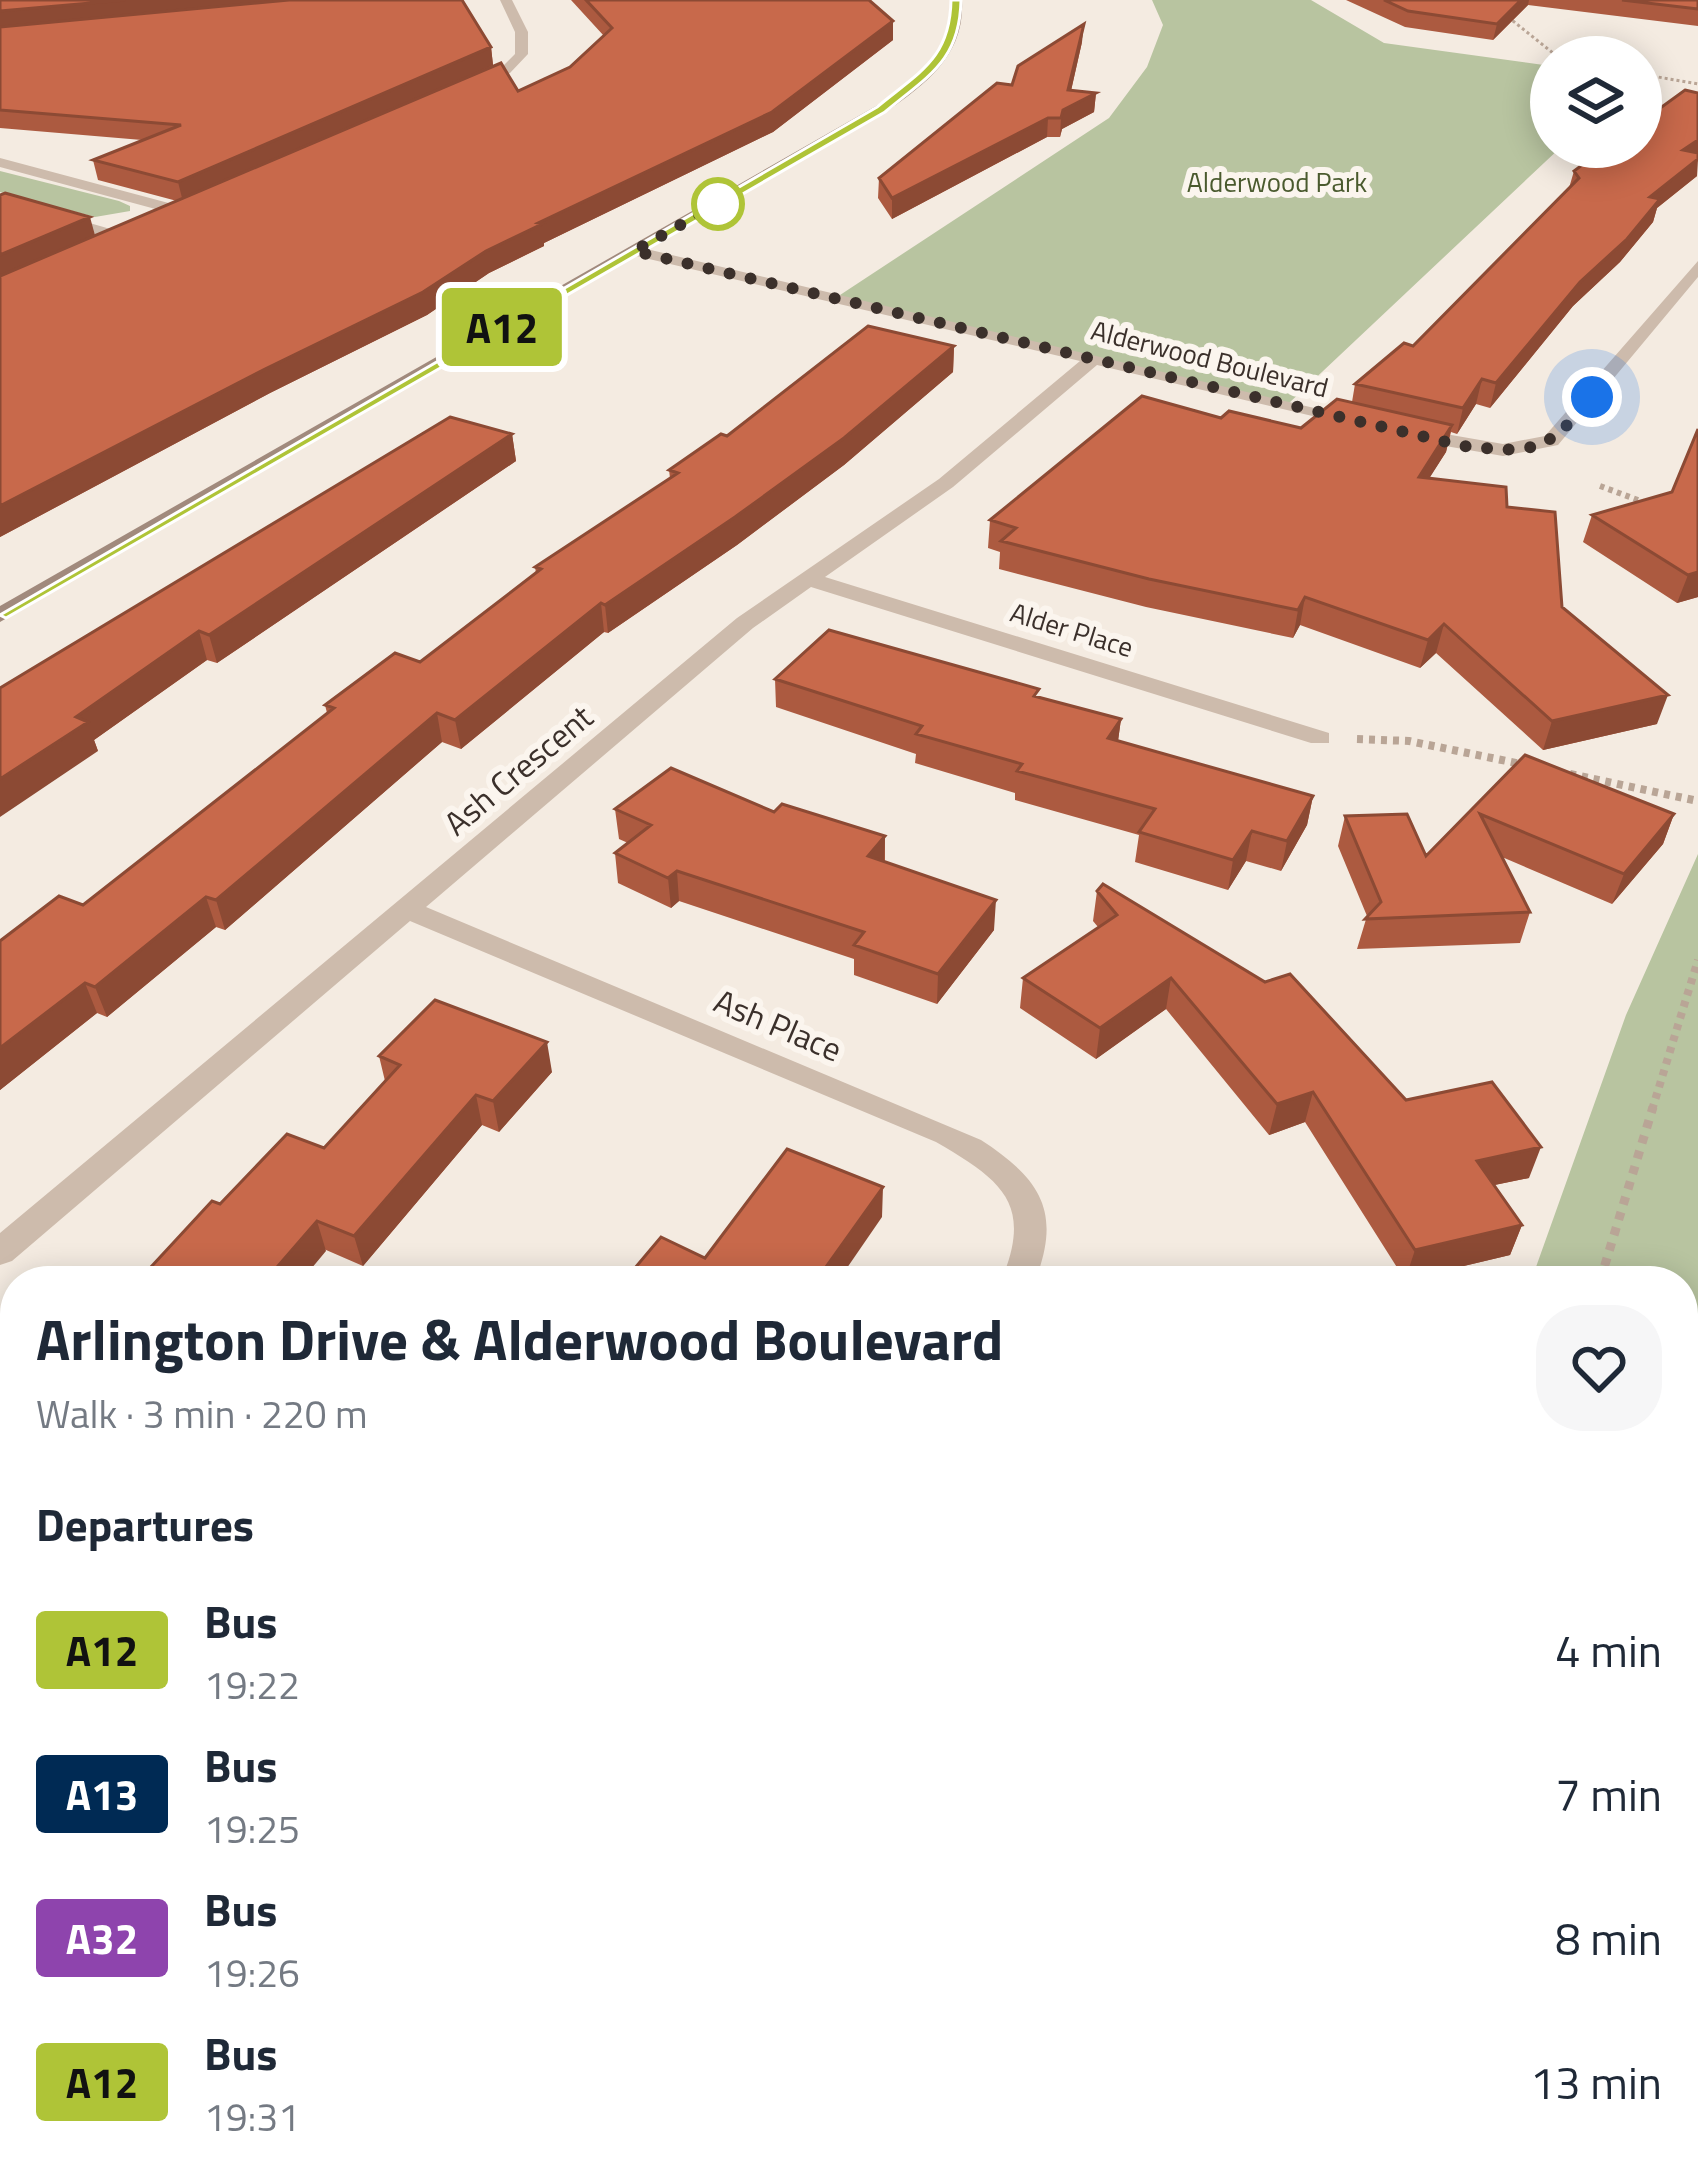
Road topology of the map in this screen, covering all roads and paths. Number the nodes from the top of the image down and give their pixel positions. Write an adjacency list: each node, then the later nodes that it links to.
1 (506, 0): 7 (street)
2 (956, 0): 14 (street)
3 (1504, 13): 4 (path)
4 (1532, 36)
5 (1662, 78): 6 (path)
6 (1698, 84)
7 (461, 92)
8 (0, 162): 10 (street)
9 (0, 202): 12 (street)
10 (165, 220)
11 (145, 229): 12 (street)
12 (125, 238): 13 (street)
13 (104, 247)
14 (634, 251): 16 (street, Alderwood Boulevard); 20 (street)
15 (1698, 266): 16 (street, Alderwood Boulevard)
16 (1094, 358): 19 (street, Ash Crescent)
17 (1600, 486): 18 (path)
18 (1659, 508)
19 (807, 579): 21 (street, Alder Place); 25 (street, Ash Crescent)
20 (0, 615)
21 (1320, 738): 22 (path)
22 (1544, 769)
23 (1566, 774): 24 (path)
24 (1698, 801)
25 (404, 908): 27 (street, Ash Crescent); 28 (street, Ash Place)
26 (1698, 960): 29 (path)
27 (0, 1252)
28 (1025, 1266)
29 (1605, 1266)

